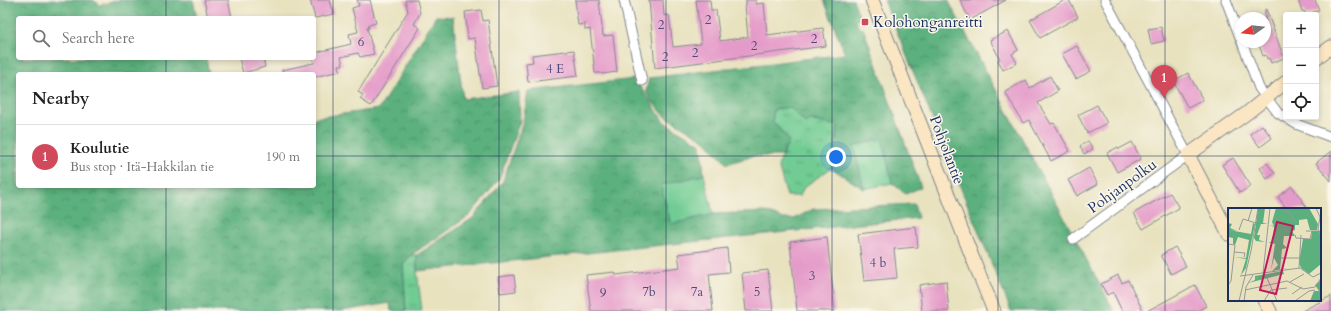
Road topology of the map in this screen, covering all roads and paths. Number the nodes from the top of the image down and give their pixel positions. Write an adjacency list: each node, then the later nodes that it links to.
1 (624, 0): 9 (street)
2 (872, 0): 17 (street, Pohjolantie)
3 (1105, 0): 13 (street)
4 (1226, 0): 5 (street)
5 (1235, 25)
6 (1331, 47): 8 (street)
7 (1244, 48): 11 (street)
8 (1319, 56)
9 (642, 81)
10 (1283, 84): 11 (street)
11 (1266, 97): 12 (street); 13 (street)
12 (1331, 137)
13 (1188, 155): 14 (street); 15 (street, Pohjanpolku)
14 (1228, 232)
15 (1073, 239)
16 (1265, 301): 18 (street)
17 (994, 311)
18 (1270, 311)

